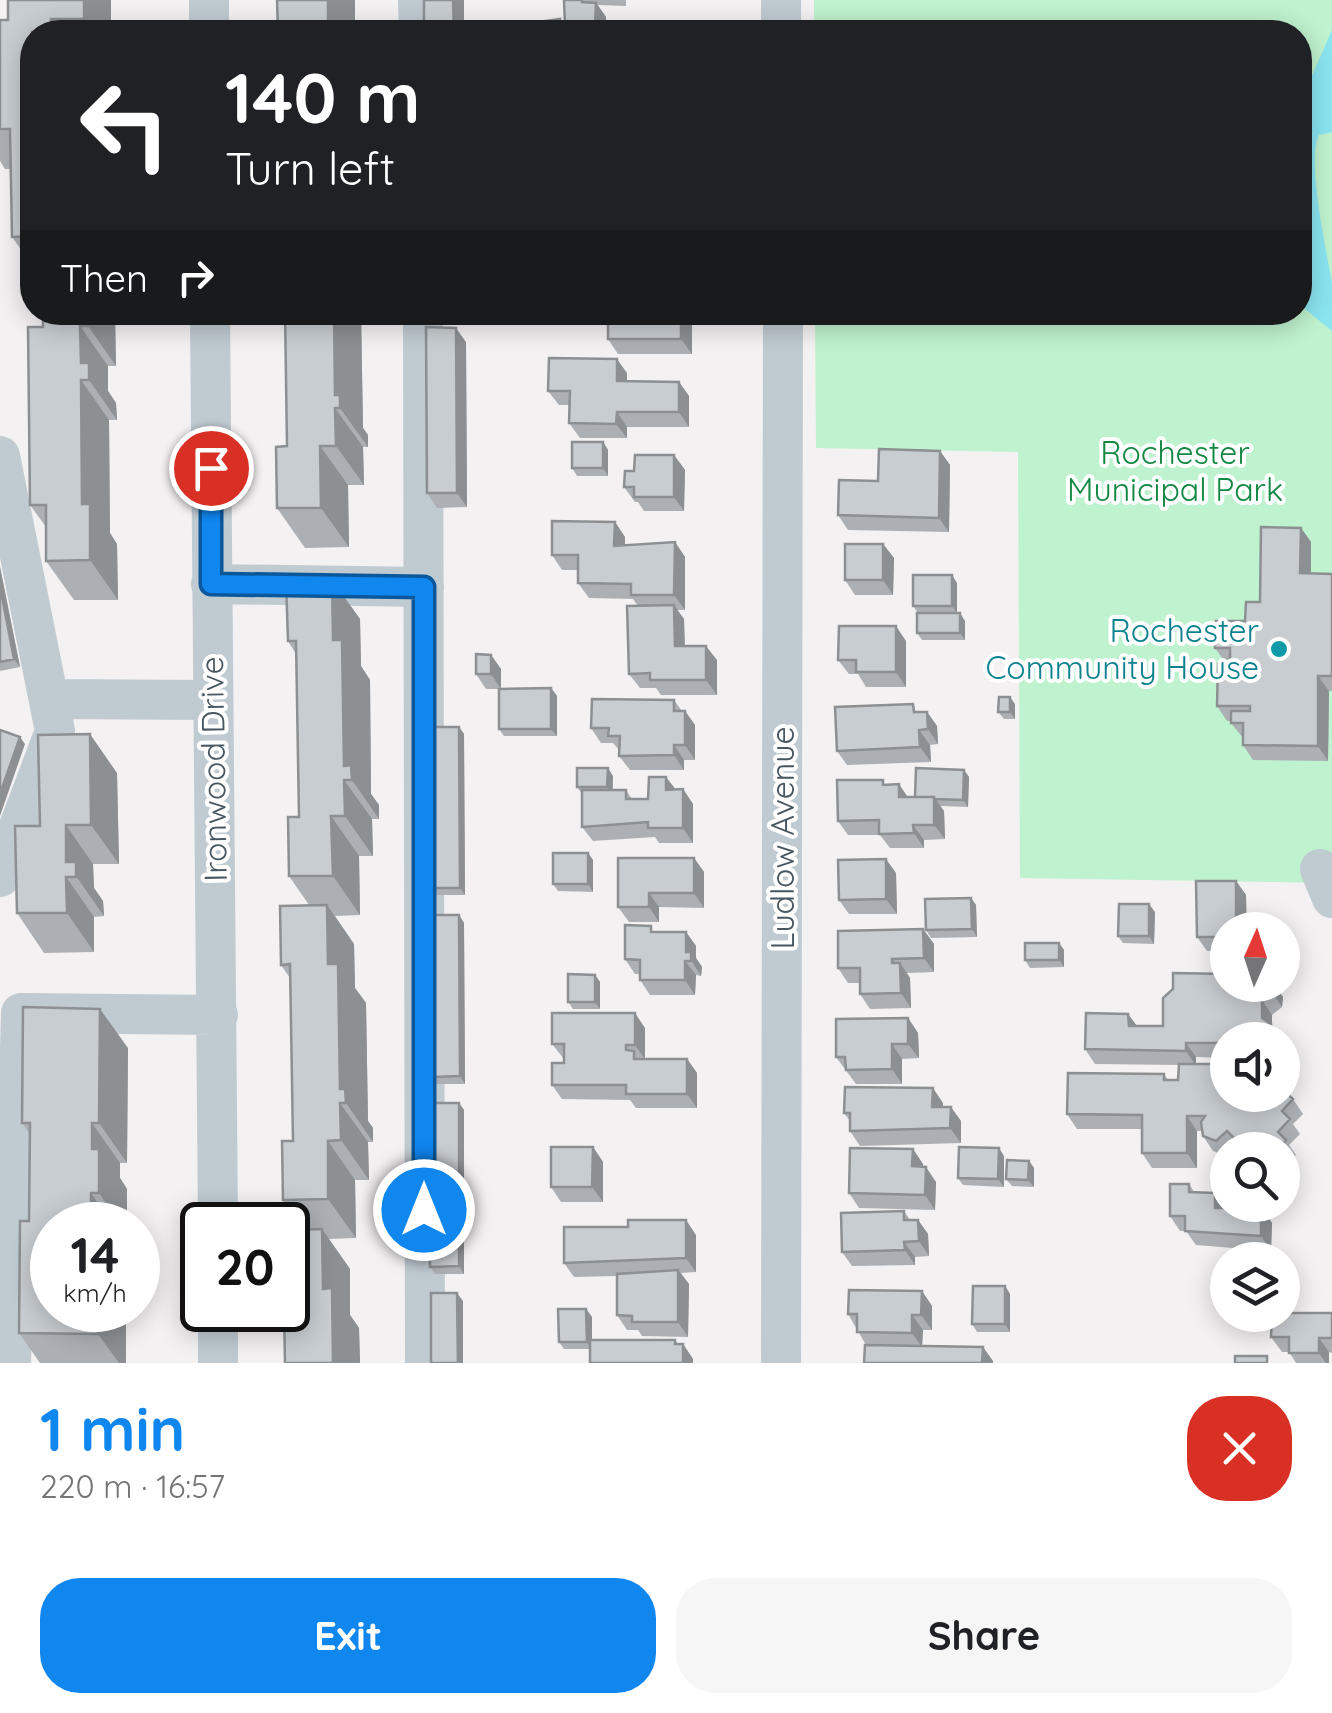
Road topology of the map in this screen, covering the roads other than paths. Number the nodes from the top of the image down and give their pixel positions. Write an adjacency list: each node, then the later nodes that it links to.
1 (210, 325): 5 (street, Ironwood Drive)
2 (423, 325): 6 (street)
3 (783, 325): 17 (street, Ludlow Avenue)
4 (0, 456): 7 (street)
5 (211, 584): 6 (street); 8 (street, Ironwood Drive)
6 (424, 587): 16 (street)
7 (49, 700): 8 (street); 9 (street)
8 (212, 700): 11 (street, Ironwood Drive)
9 (0, 877)
10 (10, 1015): 11 (street); 14 (street)
11 (218, 1015): 12 (street, Ironwood Drive)
12 (218, 1202)
13 (218, 1332): 15 (street)
14 (10, 1363)
15 (218, 1363)
16 (425, 1363)
17 (782, 1363)

